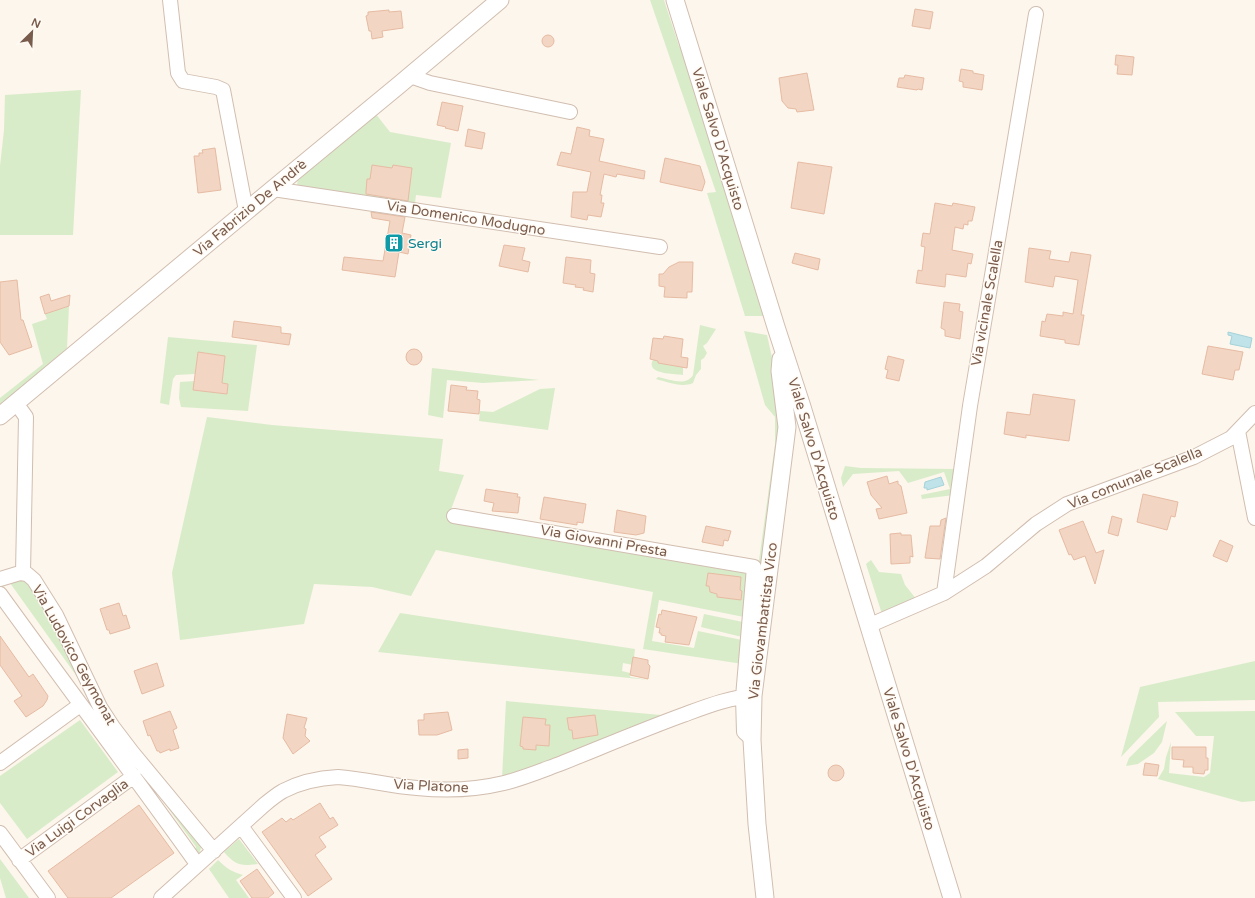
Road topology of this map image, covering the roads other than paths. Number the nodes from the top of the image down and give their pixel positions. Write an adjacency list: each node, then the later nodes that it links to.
1 (170, 0): 8 (street)
2 (500, 0): 5 (street, Via Fabrizio De Andrè)
3 (675, 0): 10 (street, Viale Salvo D'Acquisto)
4 (1036, 14): 21 (street, Via vicinale Scalella)
5 (410, 76): 6 (street); 7 (street, Via Fabrizio De Andrè)
6 (570, 112)
7 (273, 189): 8 (street, Via Fabrizio De Andrè); 9 (street, Via Domenico Modugno)
8 (246, 211): 11 (street, Via Fabrizio De Andrè)
9 (660, 247)
10 (782, 345): 12 (street, Viale Salvo D'Acquisto); 15 (street, Via Giovambattista Vico)
11 (16, 404): 14 (street, Via Fabrizio De Andrè); 19 (street)
12 (802, 408): 15 (street); 23 (street, Viale Salvo D'Acquisto)
13 (1255, 413): 16 (street, Via comunale Scalella)
14 (0, 416)
15 (787, 427): 24 (street, Via Giovambattista Vico)
16 (1238, 431): 18 (street); 21 (street, Via comunale Scalella)
17 (454, 516): 24 (street, Via Giovanni Presta)
18 (1255, 518)
19 (23, 573): 20 (street, Via Ludovico Geymonat); 30 (street, Via Ludovico Geymonat)
20 (0, 579)
21 (944, 593): 23 (street, Via comunale Scalella)
22 (0, 594): 25 (street, Via Ludovico Geymonat)
23 (868, 626): 37 (street, Viale Salvo D'Acquisto)
24 (748, 696): 28 (street, Via Platone); 36 (street, Via Giovambattista Vico)
25 (80, 705): 26 (street); 27 (street, Via Ludovico Geymonat)
26 (0, 763)
27 (134, 776): 31 (street, Via Luigi Corvaglia); 32 (street, Via Ludovico Geymonat)
28 (241, 826): 30 (street, Via Platone); 35 (street)
29 (0, 833): 31 (street)
30 (214, 851): 32 (street, Via Platone)
31 (19, 860): 33 (street)
32 (197, 864): 34 (street, Via Platone)
33 (48, 898)
34 (161, 898)
35 (294, 898)
36 (765, 898)
37 (952, 898)

